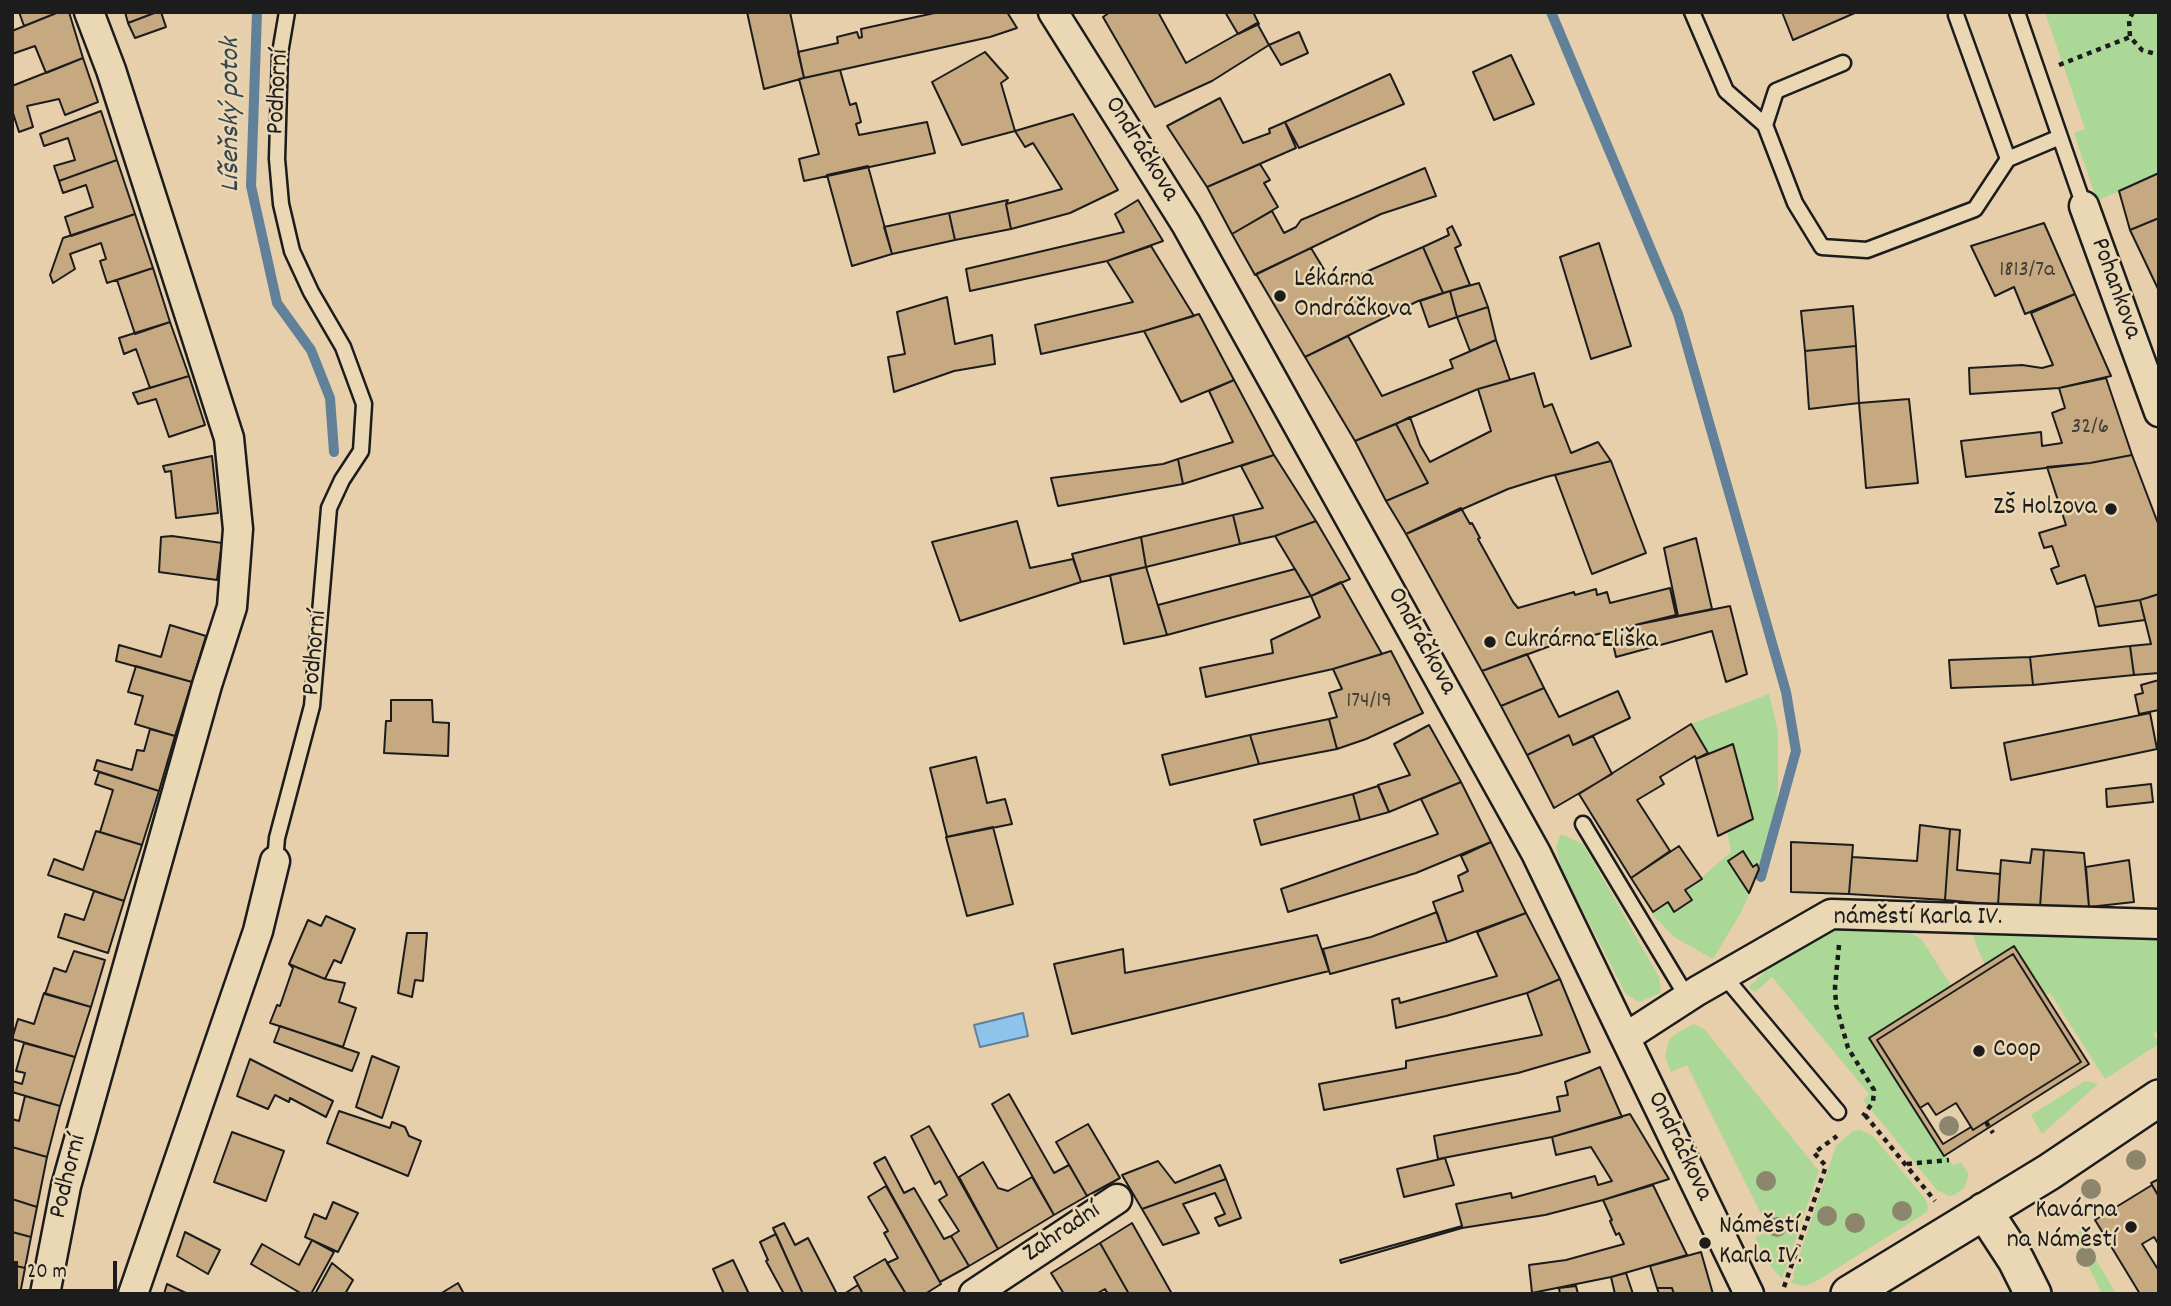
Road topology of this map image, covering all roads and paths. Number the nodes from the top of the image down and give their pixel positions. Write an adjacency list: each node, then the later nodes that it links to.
1 (89, 12): 35 (street, Podhorní)
2 (287, 12): 18 (lane, Podhorní)
3 (1053, 12): 23 (street, Ondráčkova)
4 (1692, 12): 12 (lane)
5 (2017, 12): 11 (lane)
6 (2133, 12): 8 (path)
7 (1956, 15): 14 (lane)
8 (2130, 37): 9 (path); 11 (path)
9 (2159, 55)
10 (1843, 63): 12 (lane)
11 (2038, 73): 13 (lane)
12 (1765, 125): 14 (lane)
13 (2060, 137): 14 (lane); 15 (lane)
14 (2008, 159)
15 (2084, 206): 16 (street, Pohankova)
16 (2159, 412)
17 (1584, 824): 22 (lane)
18 (275, 861): 36 (street, Podhorní)
19 (1841, 914): 20 (street, náměstí Karla IV.); 21 (street, náměstí Karla IV.); 30 (path)
20 (2159, 924)
21 (1733, 971): 22 (street, náměstí Karla IV.); 25 (lane)
22 (1687, 997): 23 (street, náměstí Karla IV.)
23 (1626, 1037): 38 (street, Ondráčkova)
24 (2159, 1098): 33 (street)
25 (1838, 1112)
26 (1986, 1122): 27 (path)
27 (1993, 1133)
28 (1814, 1153): 34 (path)
29 (1949, 1160): 30 (path)
30 (1906, 1164): 32 (path)
31 (1116, 1199): 37 (street, Zahradní)
32 (1940, 1206)
33 (1984, 1211): 39 (street); 40 (street)
34 (1784, 1287)
35 (45, 1294)
36 (133, 1294)
37 (974, 1294)
38 (1749, 1294)
39 (1849, 1294)
40 (2033, 1294)

